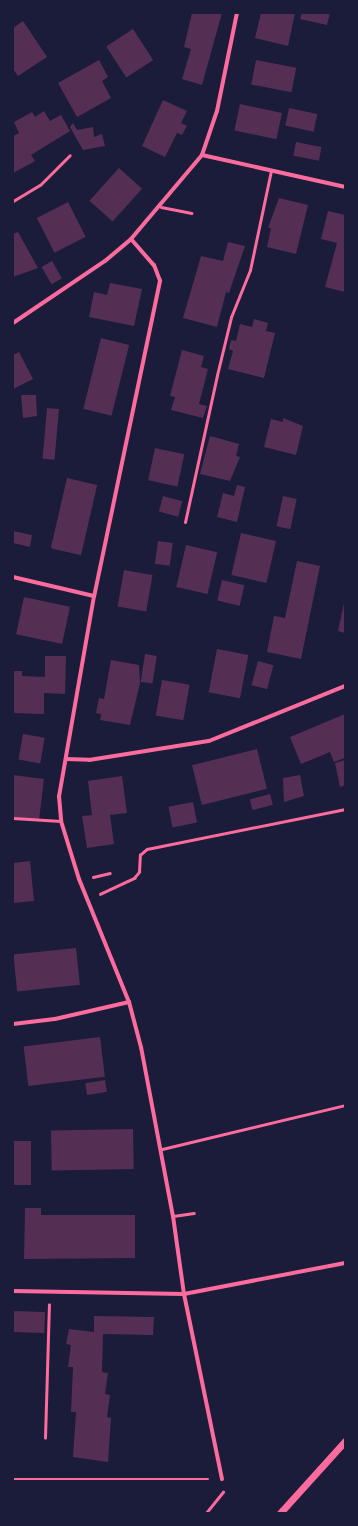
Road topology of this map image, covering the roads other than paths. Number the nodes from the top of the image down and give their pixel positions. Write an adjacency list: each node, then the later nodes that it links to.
1 (237, 13): 3 (street)
2 (70, 155): 6 (lane)
3 (202, 155): 4 (street); 7 (street)
4 (271, 170): 5 (street); 11 (lane)
5 (345, 187)
6 (13, 201)
7 (161, 207): 8 (lane); 9 (street)
8 (191, 213)
9 (131, 239): 10 (street); 13 (street)
10 (13, 324)
11 (185, 522)
12 (13, 577): 13 (street)
13 (94, 596): 15 (street)
14 (345, 686): 15 (street)
15 (66, 759): 17 (street)
16 (13, 818): 17 (lane)
17 (61, 821): 18 (street)
18 (129, 1002): 19 (street); 21 (street)
19 (13, 1024)
20 (345, 1105): 21 (lane)
21 (162, 1149): 23 (street)
22 (194, 1213): 23 (lane)
23 (173, 1216): 26 (street)
24 (345, 1262): 26 (street)
25 (13, 1291): 26 (street)
26 (184, 1294): 28 (street)
27 (345, 1441): 29 (street)
28 (222, 1479)
29 (280, 1513)

